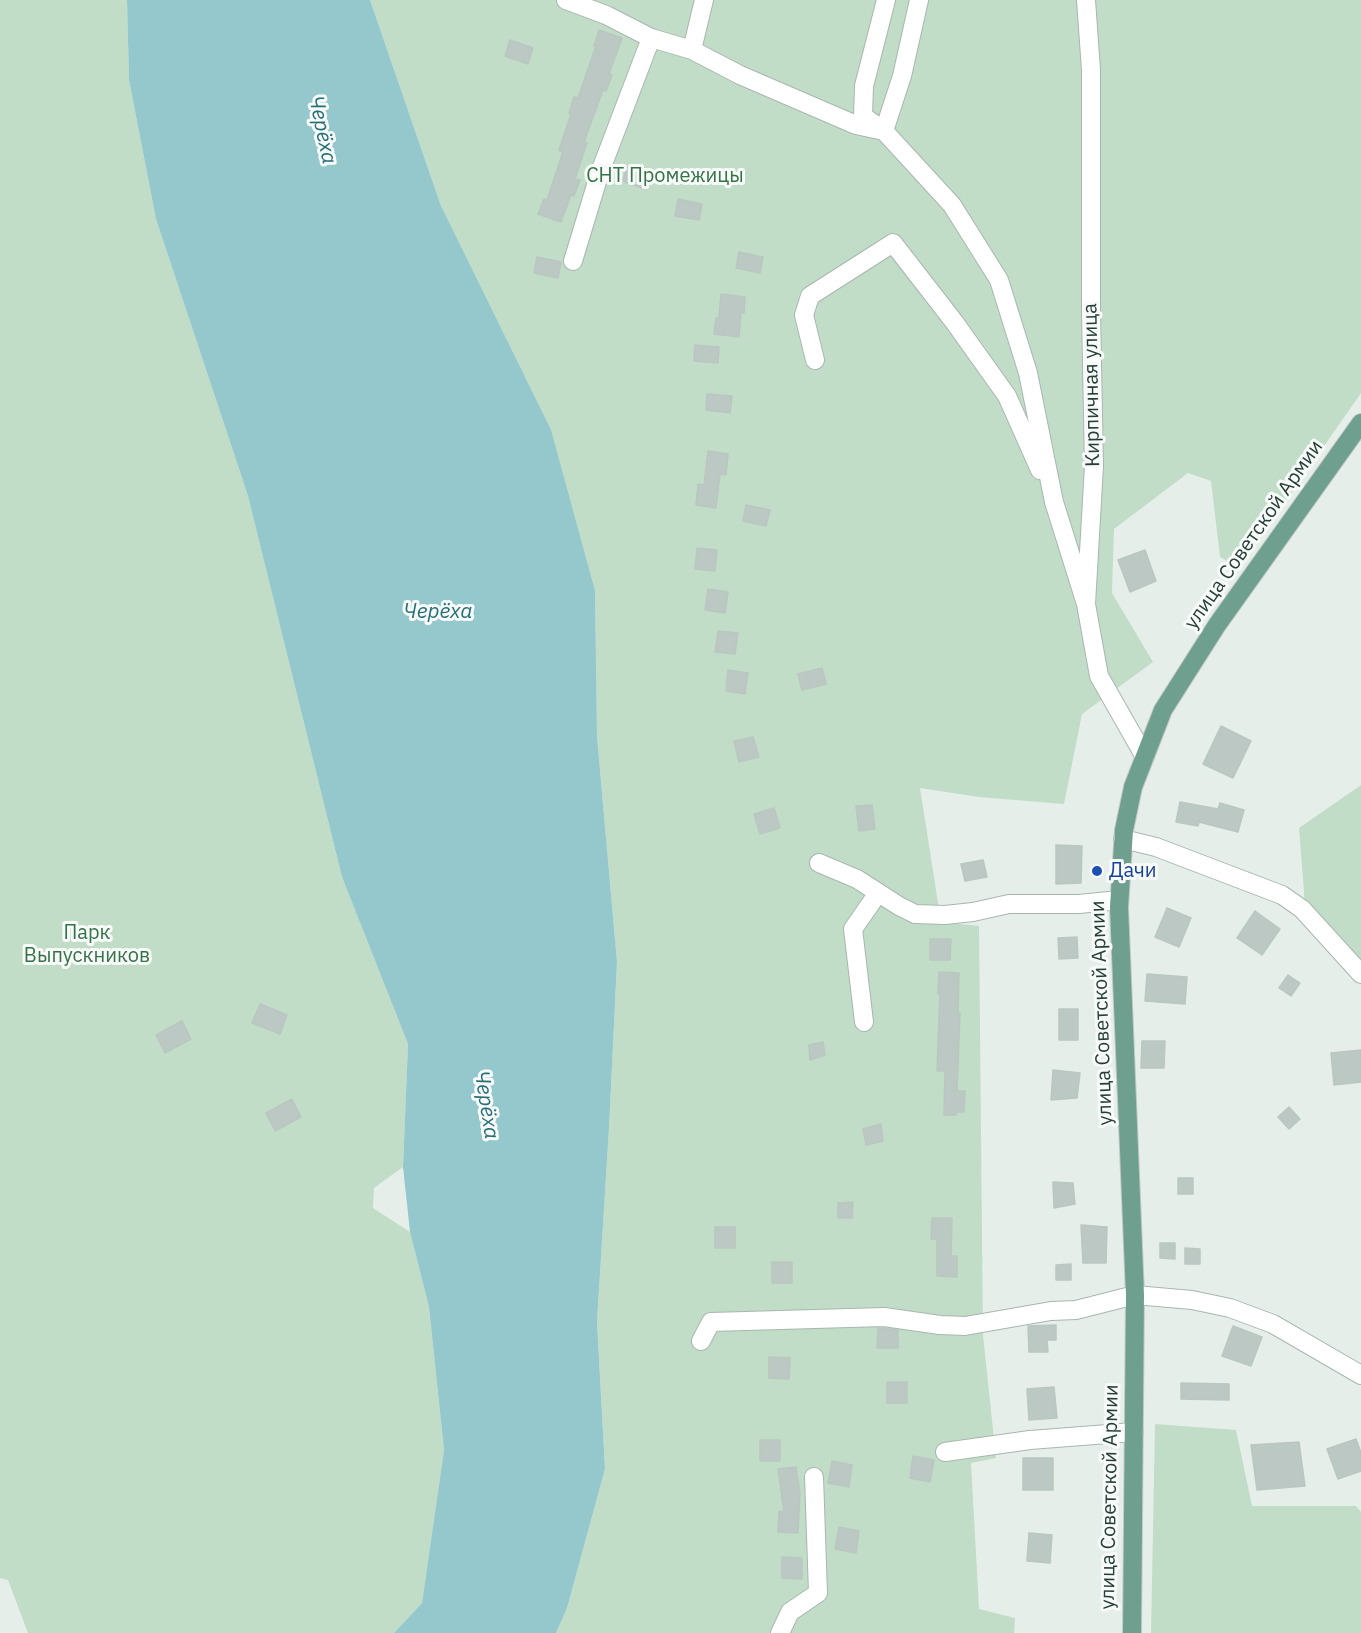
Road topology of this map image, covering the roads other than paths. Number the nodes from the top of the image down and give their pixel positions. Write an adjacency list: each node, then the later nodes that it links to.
1 (566, 0): 6 (street)
2 (704, 0): 7 (street)
3 (886, 0): 8 (street)
4 (919, 0): 8 (street)
5 (1086, 0): 13 (street, Кирпичная улица)
6 (651, 38): 7 (street); 9 (street)
7 (692, 50): 8 (street)
8 (884, 131): 12 (street)
9 (573, 261)
10 (815, 360): 12 (street)
11 (1361, 423): 14 (main road, улица Советской Армии)
12 (1054, 502): 13 (street)
13 (1086, 604): 14 (street, Кирпичная улица)
14 (1145, 756): 15 (main road, улица Советской Армии)
15 (1123, 839): 18 (main road, улица Советской Армии); 19 (street)
16 (819, 864): 17 (street)
17 (878, 893): 18 (street); 20 (street)
18 (1119, 900): 21 (main road, улица Советской Армии)
19 (1361, 974)
20 (864, 1022)
21 (1135, 1295): 22 (street); 23 (street); 24 (main road, улица Советской Армии)
22 (701, 1341)
23 (1361, 1375)
24 (1134, 1432): 25 (street); 28 (main road, улица Советской Армии)
25 (945, 1452)
26 (814, 1477): 27 (street)
27 (780, 1633)
28 (1132, 1633)

